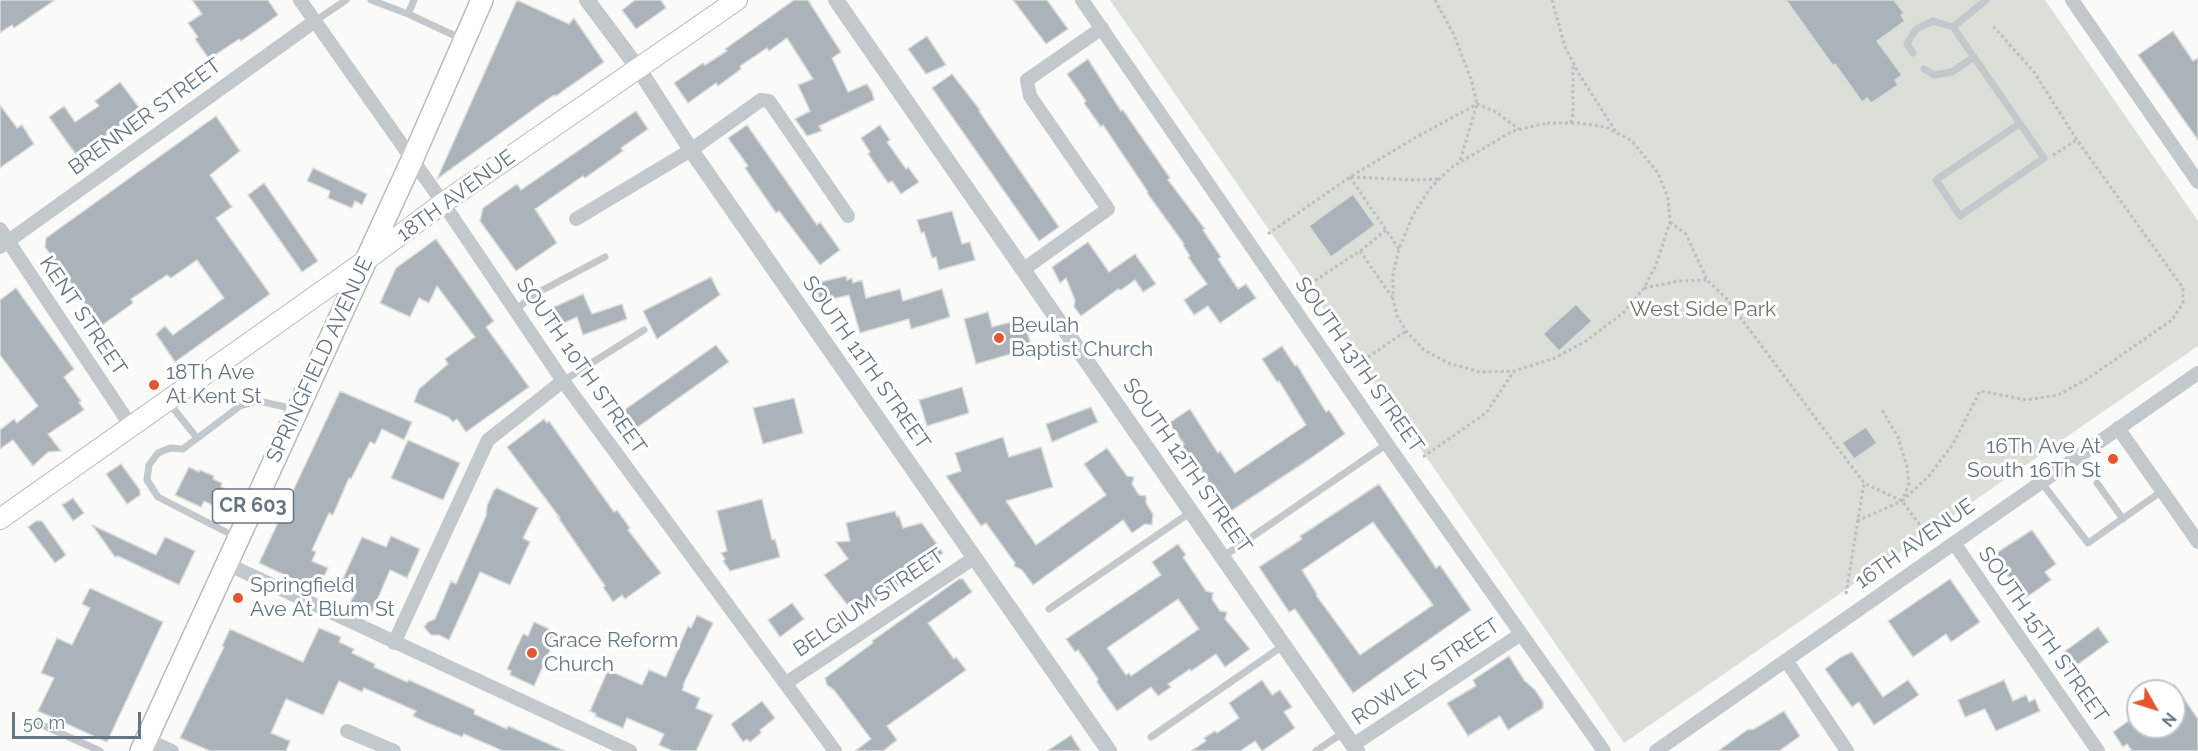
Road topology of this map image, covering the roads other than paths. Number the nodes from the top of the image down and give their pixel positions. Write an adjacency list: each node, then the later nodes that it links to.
1 (300, 0): 13 (street, SOUTH 10TH STREET)
2 (346, 0): 13 (lane)
3 (371, 0): 12 (lane)
4 (414, 0): 12 (lane)
5 (483, 0): 16 (main road, SPRINGFIELD AVENUE / CR 603)
6 (587, 0): 19 (street, SOUTH 11TH STREET)
7 (737, 0): 19 (main road, 18TH AVENUE)
8 (836, 0): 32 (street, SOUTH 12TH STREET)
9 (1082, 0): 15 (street, SOUTH 13TH STREET)
10 (1986, 0): 14 (lane)
11 (2072, 0): 24 (street)
12 (408, 14): 16 (lane)
13 (315, 21): 23 (street, SOUTH 10TH STREET); 29 (street, BRENNER STREET)
14 (1953, 27): 17 (lane); 18 (lane)
15 (1102, 28): 32 (street); 42 (street, SOUTH 13TH STREET)
16 (465, 40): 23 (main road, SPRINGFIELD AVENUE / CR 603)
17 (1913, 53)
18 (1974, 57): 20 (lane); 21 (lane)
19 (638, 68): 22 (street, SOUTH 11TH STREET); 25 (main road, 18TH AVENUE)
20 (1924, 69)
21 (2019, 124): 21 (lane)
22 (691, 150): 26 (street); 27 (street); 53 (street, SOUTH 11TH STREET)
23 (412, 160): 25 (street, SOUTH 10TH STREET); 31 (main road, SPRINGFIELD AVENUE / CR 603)
24 (2198, 182)
25 (443, 203): 31 (main road, 18TH AVENUE); 33 (street, SOUTH 10TH STREET)
26 (849, 216)
27 (576, 219)
28 (0, 229): 29 (street, KENT STREET)
29 (4, 244): 39 (street, KENT STREET)
30 (605, 257): 33 (lane)
31 (365, 261): 37 (main road, 18TH AVENUE); 38 (main road, SPRINGFIELD AVENUE / CR 603)
32 (1024, 269): 46 (street, SOUTH 12TH STREET)
33 (515, 310): 36 (street, SOUTH 10TH STREET)
34 (644, 330): 36 (lane)
35 (2198, 373): 40 (street, 16TH AVENUE)
36 (563, 381): 57 (street); 60 (street, SOUTH 10TH STREET)
37 (167, 401): 39 (main road, 18TH AVENUE); 41 (lane)
38 (297, 410): 41 (lane); 49 (main road, SPRINGFIELD AVENUE / CR 603)
39 (131, 426): 47 (main road, 18TH AVENUE)
40 (2118, 428): 43 (street, 16TH AVENUE); 45 (street)
41 (198, 438): 49 (lane)
42 (1387, 444): 52 (lane); 56 (street, SOUTH 13TH STREET)
43 (2041, 482): 48 (lane); 51 (street, 16TH AVENUE)
44 (2097, 483): 48 (lane)
45 (2162, 491): 48 (lane); 50 (street)
46 (1192, 512): 52 (street, SOUTH 12TH STREET); 55 (lane)
47 (0, 519)
48 (2123, 519)
49 (238, 538): 54 (main road, SPRINGFIELD AVENUE / CR 603)
50 (2198, 542)
51 (1954, 543): 59 (street, 16TH AVENUE); 76 (street, SOUTH 15TH STREET)
52 (1223, 556): 58 (street, SOUTH 12TH STREET)
53 (974, 558): 60 (street, BELGIUM STREET); 71 (street, SOUTH 11TH STREET)
54 (227, 564): 57 (street); 65 (main road, SPRINGFIELD AVENUE / CR 603)
55 (1049, 609)
56 (1521, 634): 64 (street, ROWLEY STREET); 73 (street, SOUTH 13TH STREET)
57 (394, 643): 69 (street)
58 (1284, 645): 63 (lane); 64 (street, SOUTH 12TH STREET)
59 (1786, 660): 74 (street, 16TH AVENUE); 75 (street)
60 (786, 683): 70 (street, SOUTH 10TH STREET)
61 (40, 724): 66 (lane)
62 (347, 731): 68 (street)
63 (1151, 737)
64 (1351, 743): 72 (lane)
65 (143, 745): 67 (street)
66 (100, 751)
67 (172, 751)
68 (394, 751)
69 (630, 751)
70 (835, 751)
71 (1109, 751)
72 (1316, 751)
73 (1604, 751)
74 (1656, 751)
75 (1847, 751)
76 (2098, 751)

